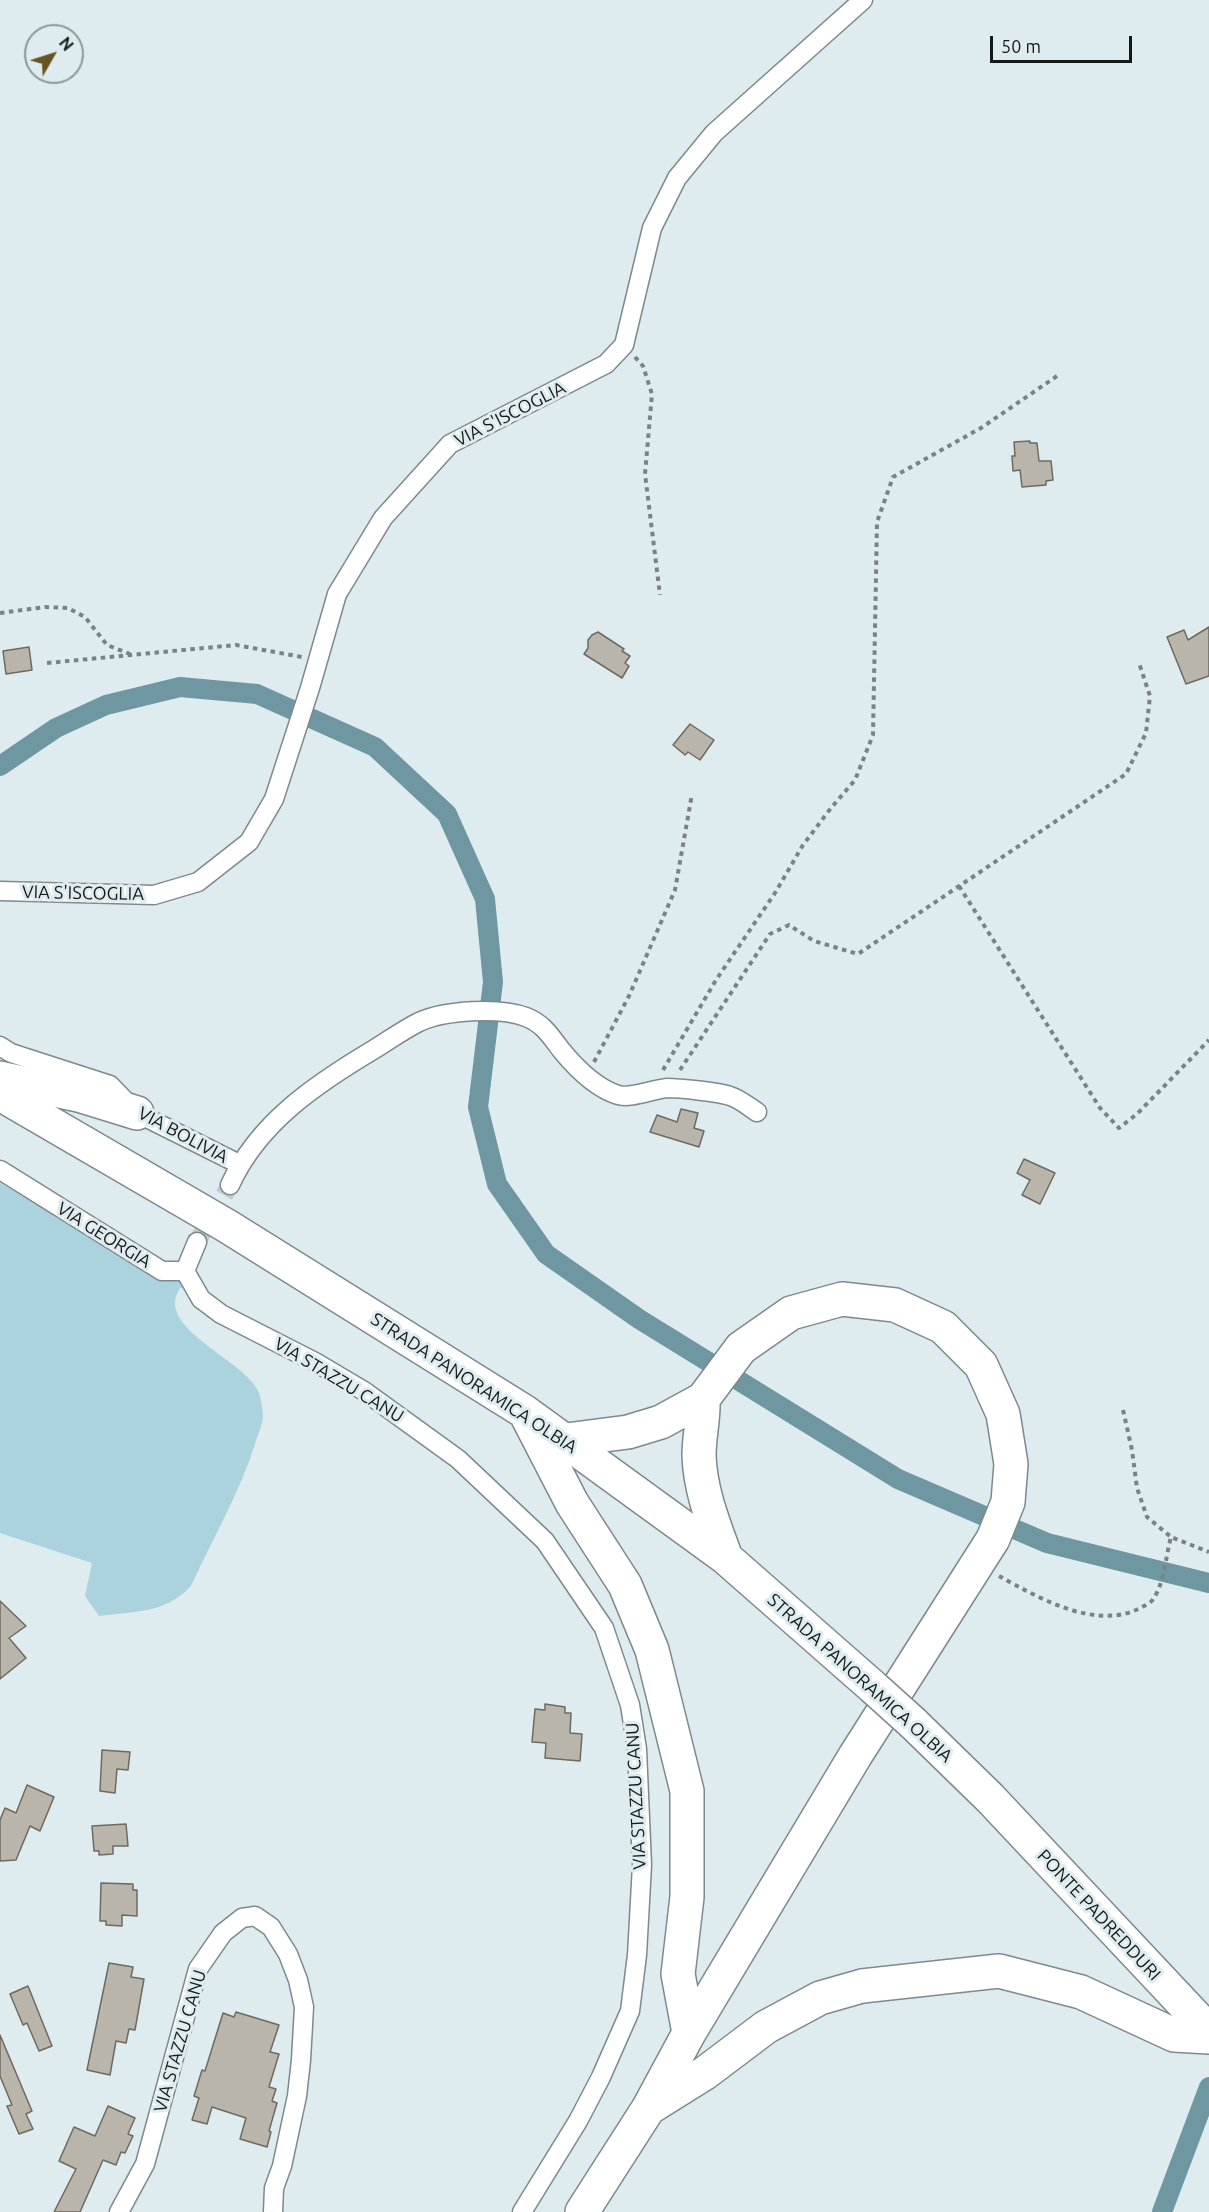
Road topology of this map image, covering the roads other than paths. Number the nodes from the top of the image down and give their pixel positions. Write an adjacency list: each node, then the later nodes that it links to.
1 (863, 0): 2 (street, VIA S'ISCOGLIA)
2 (0, 891)
3 (0, 1046): 6 (street, VIA BOLIVIA)
4 (0, 1078): 6 (highway)
5 (0, 1094): 14 (highway, STRADA PANORAMICA OLBIA)
6 (137, 1113): 8 (street, VIA BOLIVIA)
7 (757, 1113): 8 (street)
8 (239, 1164): 10 (street)
9 (0, 1170): 12 (street, VIA GEORGIA)
10 (230, 1185)
11 (197, 1242): 12 (street)
12 (185, 1271): 24 (street, VIA STAZZU CANU)
13 (709, 1391): 15 (highway); 16 (highway); 19 (highway)
14 (525, 1412): 15 (highway, STRADA PANORAMICA OLBIA); 19 (highway)
15 (566, 1440): 16 (highway, STRADA PANORAMICA OLBIA)
16 (726, 1558): 17 (highway, STRADA PANORAMICA OLBIA, bridge)
17 (990, 1798): 18 (highway, PONTE PADREDDURI)
18 (1209, 2031)
19 (689, 2033): 21 (highway)
20 (1209, 2037): 21 (highway)
21 (648, 2109): 25 (highway)
22 (119, 2212): 23 (street, VIA STAZZU CANU)
23 (273, 2212)
24 (522, 2212)
25 (582, 2212)

